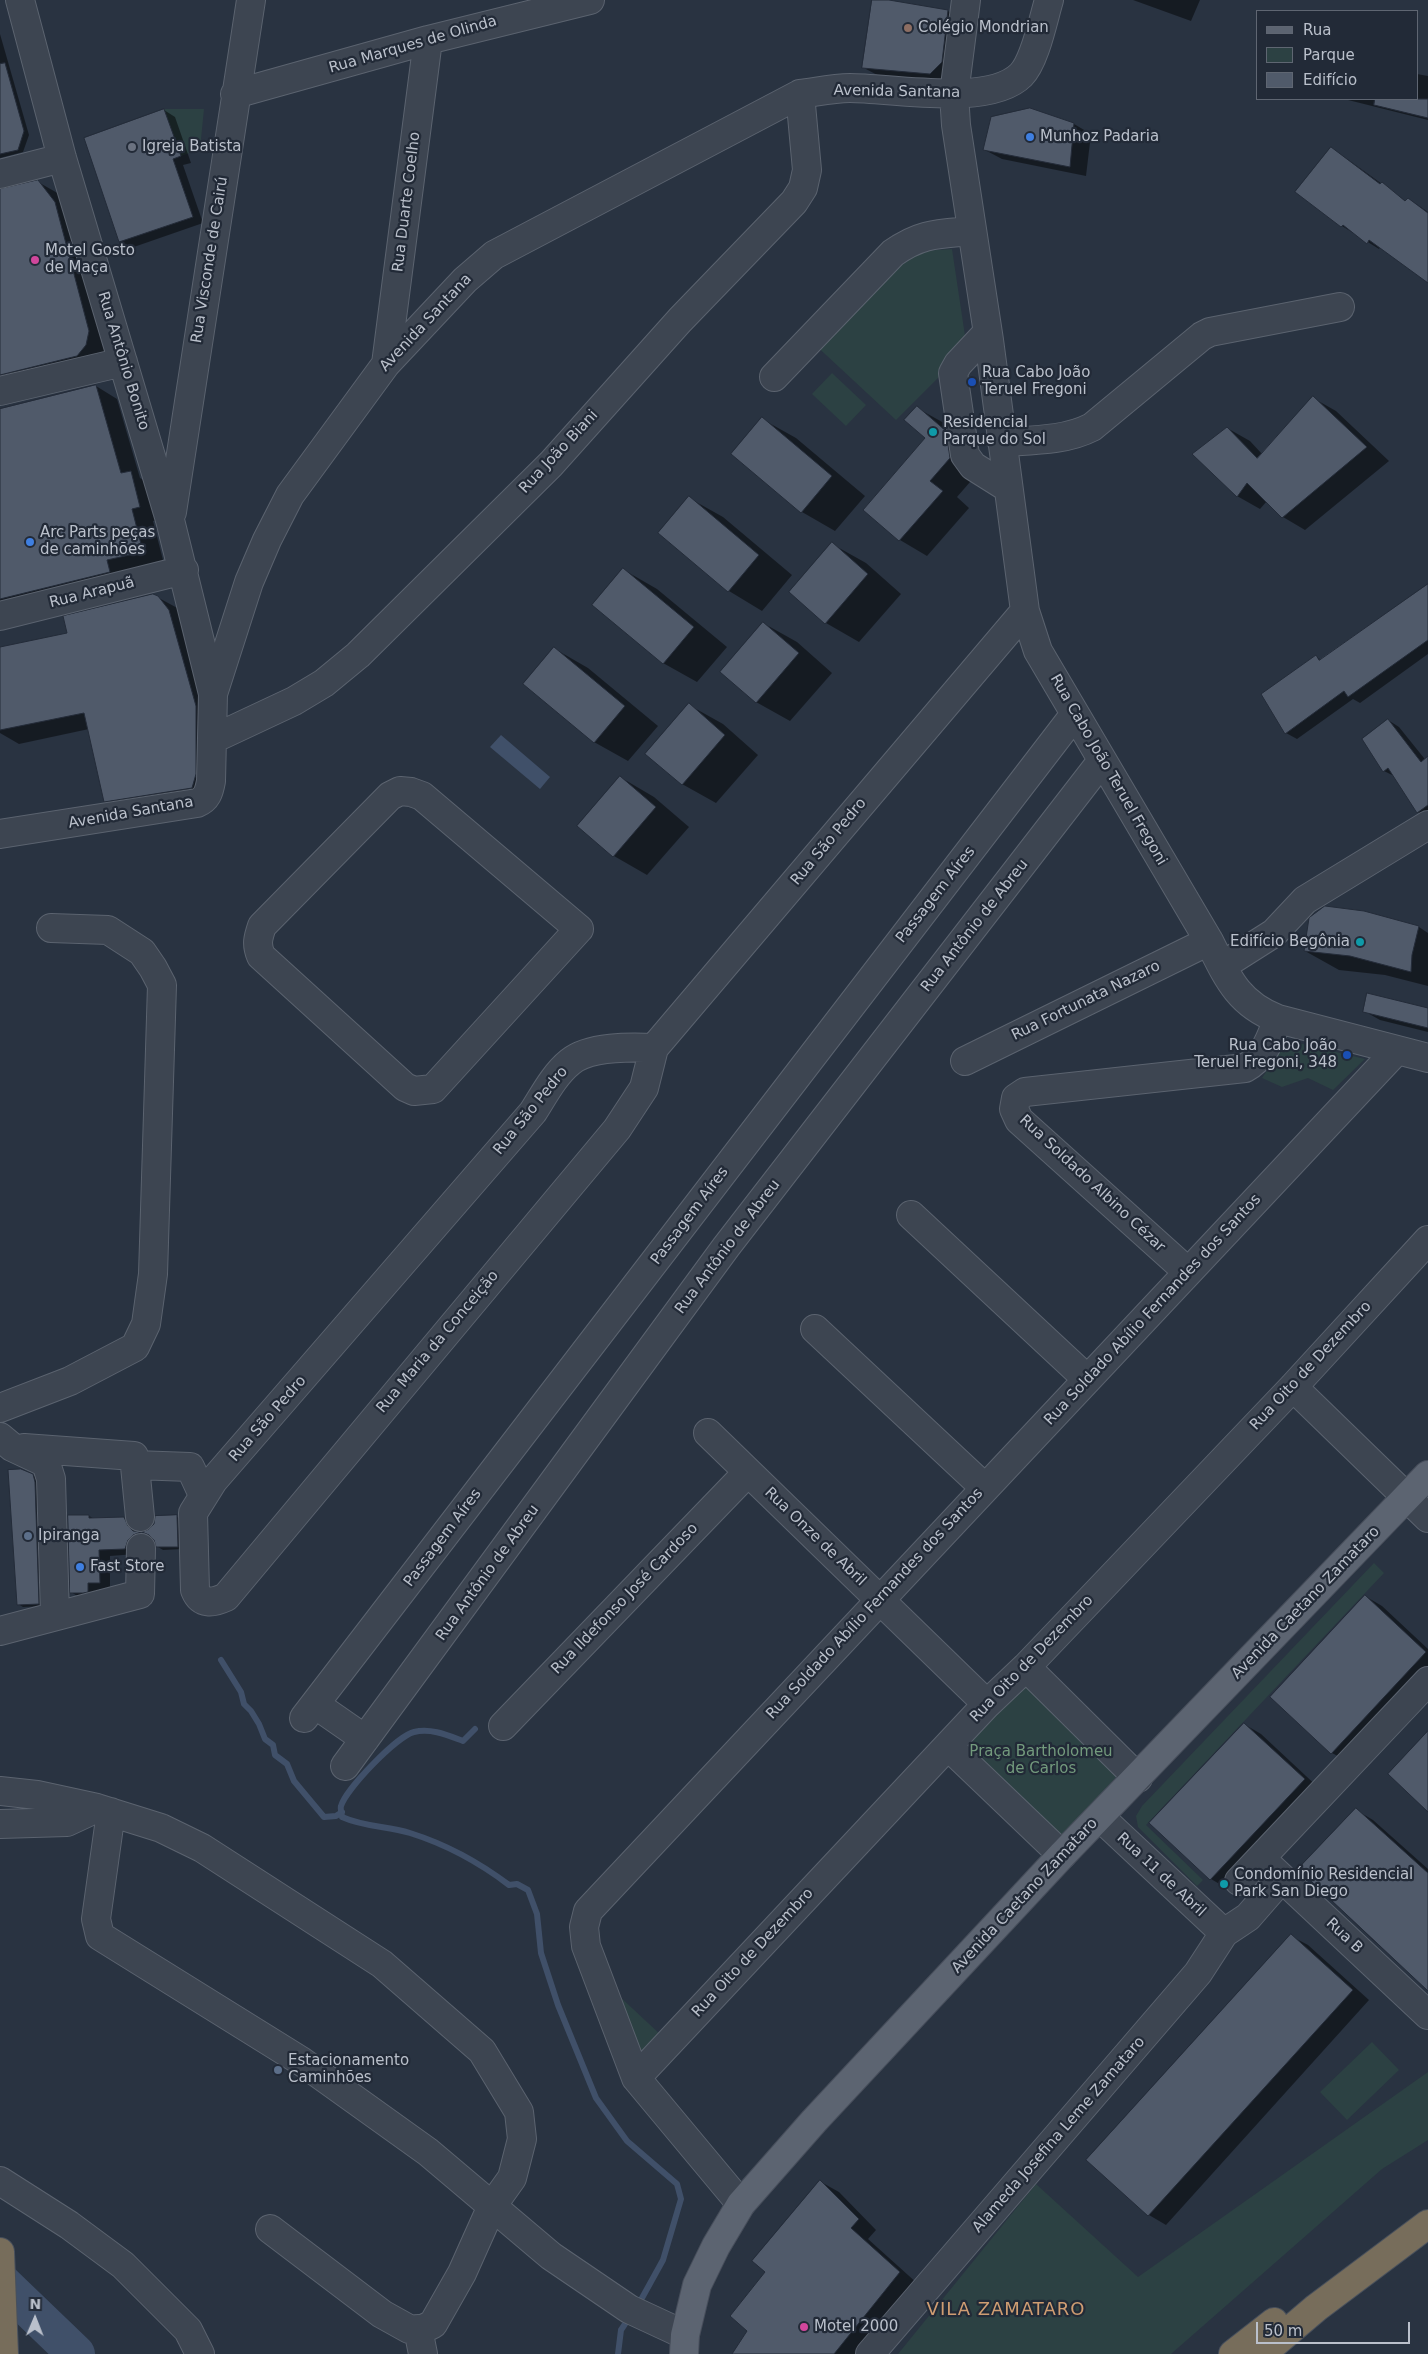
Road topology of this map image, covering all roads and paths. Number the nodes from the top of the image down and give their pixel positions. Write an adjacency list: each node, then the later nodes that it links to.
1 (20, 0): 11 (street, Rua Antônio Bonito)
2 (250, 0): 8 (street, Rua Visconde de Cairú)
3 (590, 0): 6 (street, Rua Marques de Olinda)
4 (966, 0): 10 (street, Rua Cabo João Teruel Fregoni)
5 (1049, 0): 10 (street, Avenida Santana)
6 (507, 9): 7 (street, Rua Marques de Olinda)
7 (428, 40): 8 (street, Rua Marques de Olinda); 17 (street, Rua Duarte Coelho)
8 (236, 94): 22 (street, Rua Visconde de Cairú)
9 (800, 94): 10 (street, Avenida Santana); 17 (street, Avenida Santana); 28 (street, Rua João Biani)
10 (954, 94): 13 (street, Rua Cabo João Teruel Fregoni)
11 (62, 158): 12 (street); 16 (street, Rua Antônio Bonito)
12 (0, 174)
13 (971, 231): 15 (street, Rua Cabo João Teruel Fregoni); 18 (street)
14 (1340, 306): 20 (street)
15 (988, 333): 20 (street, Rua Cabo João Teruel Fregoni); 21 (street)
16 (123, 362): 19 (street); 22 (street, Rua Antônio Bonito)
17 (386, 364): 26 (street, Avenida Santana)
18 (774, 377)
19 (0, 392)
20 (1002, 442): 21 (street, Rua Cabo João Teruel Fregoni)
21 (1008, 488): 24 (street, Rua Cabo João Teruel Fregoni)
22 (170, 520): 23 (street, Rua Antônio Bonito)
23 (184, 570): 25 (street, Rua Arapuã); 26 (street, Rua Antônio Bonito)
24 (1025, 611): 27 (street, Rua Cabo João Teruel Fregoni); 37 (street, Rua São Pedro)
25 (0, 616)
26 (213, 694): 28 (street, Avenida Santana)
27 (1075, 714): 29 (street, Rua Cabo João Teruel Fregoni); 67 (street, Passagem Aíres)
28 (213, 739): 32 (street, Avenida Santana)
29 (1101, 762): 34 (street, Rua Cabo João Teruel Fregoni); 67 (street, Rua Antônio de Abreu)
30 (390, 796): 30 (street)
31 (1428, 825): 35 (street)
32 (0, 834)
33 (51, 928): 47 (street)
34 (1209, 941): 35 (street, Rua Cabo João Teruel Fregoni); 40 (street, Rua Fortunata Nazaro)
35 (1222, 966): 36 (street, Rua Cabo João Teruel Fregoni)
36 (1278, 1019): 38 (street, Rua Cabo João Teruel Fregoni); 43 (street, Rua Soldado Albino Cézar)
37 (654, 1048): 54 (street, Rua São Pedro); 59 (street, Rua Maria da Conceição)
38 (1397, 1050): 39 (street, Rua Cabo João Teruel Fregoni); 43 (street, Rua Soldado Abílio Fernandes dos Santos)
39 (1428, 1058)
40 (965, 1061)
41 (911, 1215): 45 (street)
42 (1428, 1240): 46 (street, Rua Oito de Dezembro)
43 (1188, 1272): 45 (street, Rua Soldado Abílio Fernandes dos Santos)
44 (815, 1329): 53 (street)
45 (1087, 1379): 53 (street, Rua Soldado Abílio Fernandes dos Santos)
46 (1293, 1387): 55 (street); 63 (street, Rua Oito de Dezembro)
47 (0, 1408)
48 (708, 1433): 51 (street, Rua Onze de Abril)
49 (6, 1442): 50 (street); 61 (street)
50 (135, 1465): 54 (street); 56 (street)
51 (748, 1472): 60 (street, Rua Onze de Abril); 66 (street, Rua Ildefonso José Cardoso)
52 (1428, 1476): 55 (main road, Avenida Caetano Zamataro)
53 (985, 1488): 60 (street, Rua Soldado Abílio Fernandes dos Santos)
54 (203, 1495): 59 (street, Rua São Pedro)
55 (1407, 1497): 57 (street); 70 (main road, Avenida Caetano Zamataro)
56 (140, 1517)
57 (1428, 1518)
58 (142, 1548): 61 (street)
59 (195, 1590)
60 (880, 1600): 65 (street, Rua Onze de Abril); 81 (street, Rua Soldado Abílio Fernandes dos Santos)
61 (55, 1616): 62 (street)
62 (0, 1631)
63 (1026, 1667): 65 (street, Rua Oito de Dezembro); 70 (street)
64 (1428, 1681): 76 (street)
65 (987, 1704): 68 (street, Rua Oito de Dezembro)
66 (503, 1726)
67 (365, 1740): 69 (street, Rua Antônio de Abreu)
68 (948, 1746): 75 (street); 81 (street, Rua Oito de Dezembro)
69 (345, 1766)
70 (1138, 1778): 73 (main road, Avenida Caetano Zamataro)
71 (0, 1791): 72 (street)
72 (104, 1810): 74 (street); 84 (street); 84 (street)
73 (1100, 1817): 75 (main road, Avenida Caetano Zamataro); 79 (street, Rua 11 de Abril)
74 (0, 1824)
75 (1062, 1855): 83 (main road, Avenida Caetano Zamataro)
76 (1261, 1858): 77 (street, Rua B); 78 (street)
77 (1282, 1878): 79 (street, Alameda Josefina Leme Zamataro); 80 (street, Rua B)
78 (1239, 1881)
79 (1224, 1933): 93 (street, Alameda Josefina Leme Zamataro)
80 (1428, 2015)
81 (636, 2078): 83 (street, Rua Soldado Abílio Fernandes dos Santos)
82 (0, 2181): 92 (street)
83 (741, 2204): 90 (main road, Avenida Caetano Zamataro)
84 (492, 2206): 89 (street); 90 (street)
85 (1428, 2224): 88 (highway)
86 (270, 2229): 89 (street)
87 (0, 2252): 91 (highway)
88 (1316, 2308): 94 (highway); 95 (highway)
89 (420, 2342)
90 (685, 2345)
91 (4, 2352)
92 (200, 2354)
93 (870, 2354)
94 (1233, 2354)
95 (1262, 2354)

